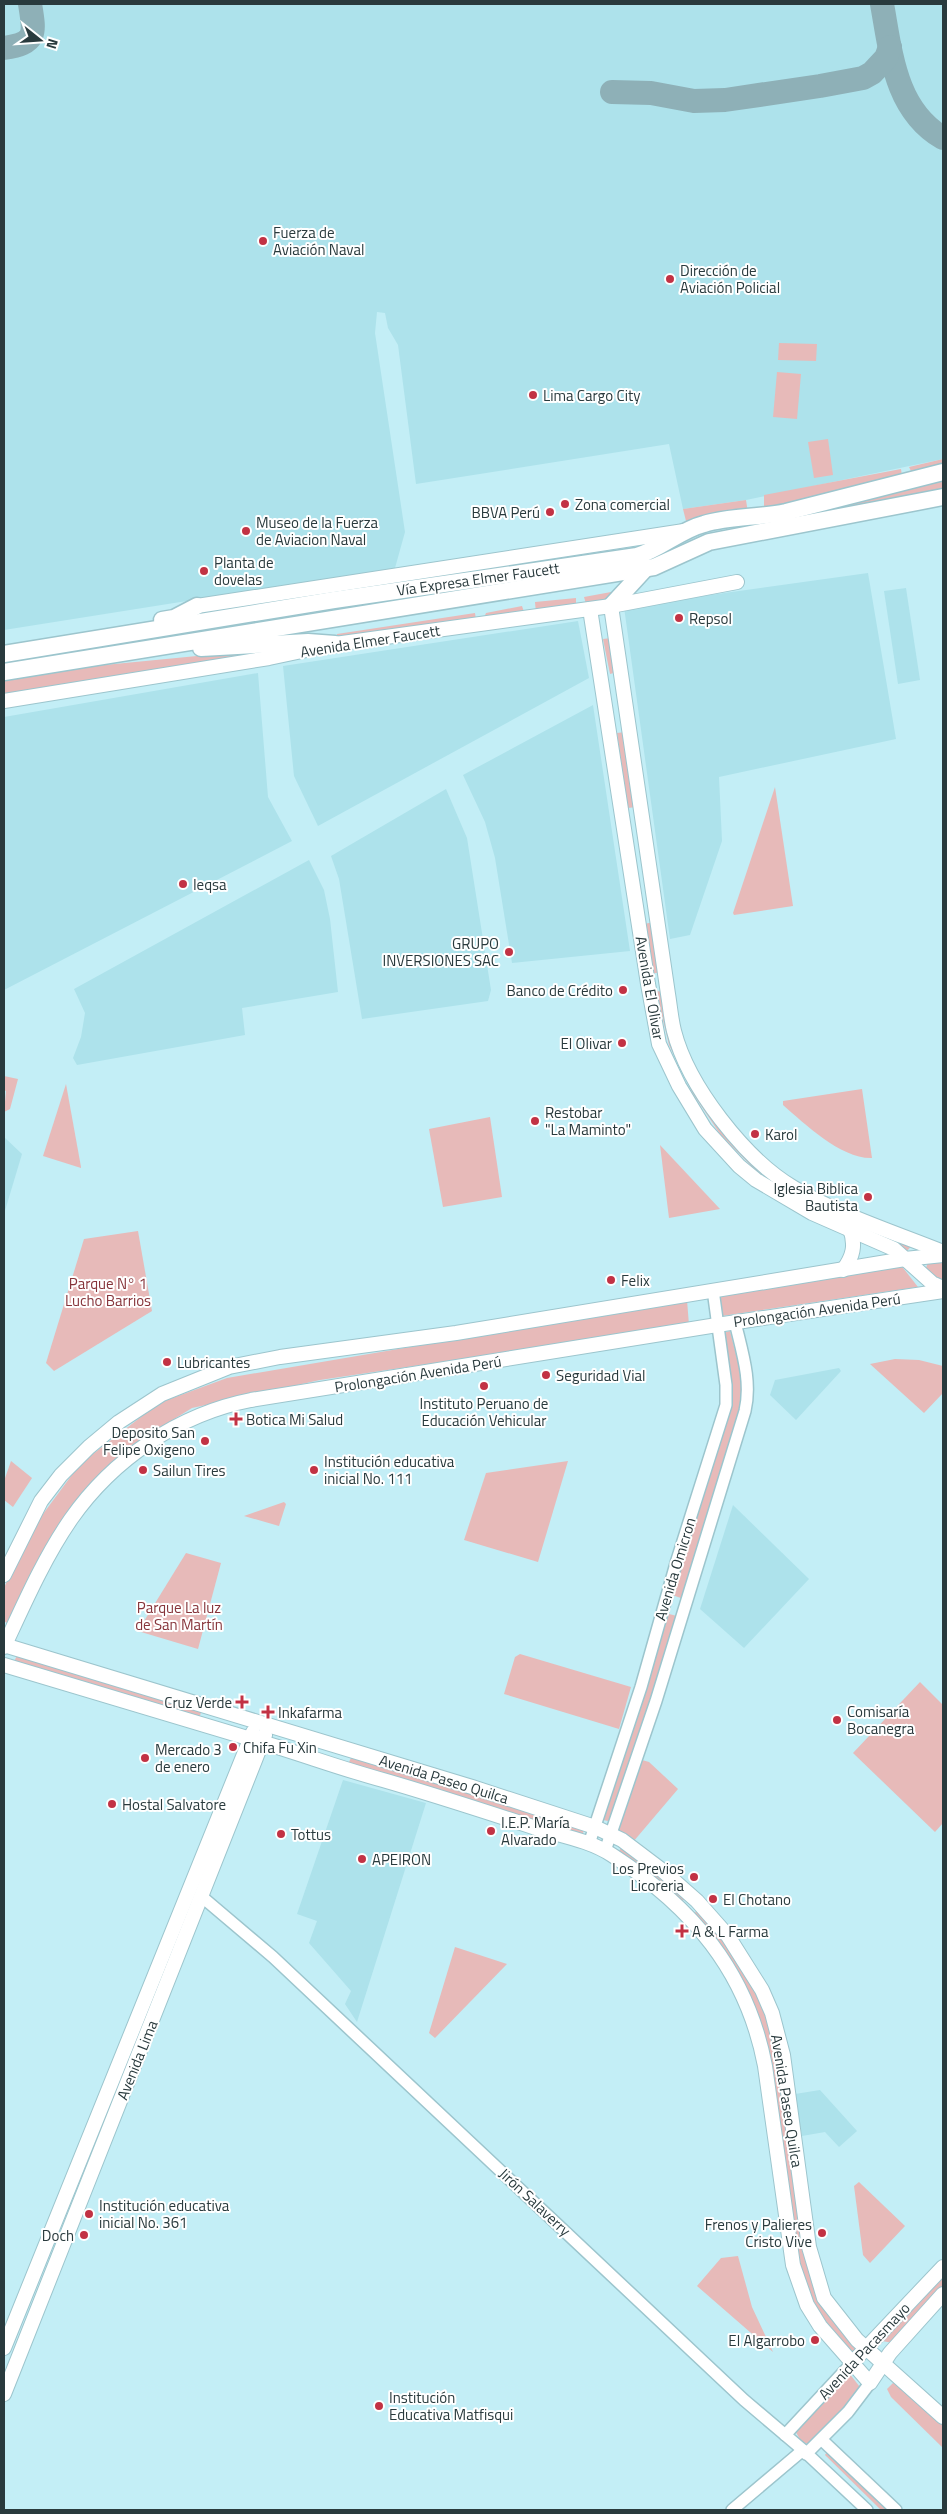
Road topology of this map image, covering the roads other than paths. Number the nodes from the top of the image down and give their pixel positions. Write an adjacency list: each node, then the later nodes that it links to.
1 (943, 472): 3 (highway, Vía Expresa Elmer Faucett)
2 (943, 497): 4 (highway, Vía Expresa Elmer Faucett)
3 (688, 531): 6 (main road); 11 (highway, Vía Expresa Elmer Faucett)
4 (646, 568): 7 (highway); 13 (highway, Vía Expresa Elmer Faucett)
5 (737, 582): 7 (main road, Avenida Elmer Faucett)
6 (197, 606): 11 (highway)
7 (611, 606): 8 (main road, Avenida Elmer Faucett); 9 (main road, Avenida El Olivar)
8 (590, 609): 10 (main road, Avenida El Olivar); 12 (main road, Avenida Elmer Faucett)
9 (613, 622): 10 (main road); 17 (main road, Avenida El Olivar)
10 (592, 626): 18 (main road, Avenida El Olivar)
11 (97, 639): 14 (highway, Vía Expresa Elmer Faucett)
12 (335, 644): 13 (highway); 16 (main road, Avenida Elmer Faucett)
13 (146, 648): 15 (highway, Vía Expresa Elmer Faucett)
14 (4, 654)
15 (4, 672)
16 (4, 701)
17 (628, 720): 18 (main road); 19 (main road, Avenida El Olivar)
18 (608, 723): 20 (main road, Avenida El Olivar)
19 (641, 820): 20 (main road); 21 (main road, Avenida El Olivar)
20 (623, 823): 22 (main road, Avenida El Olivar)
21 (648, 864): 22 (main road); 23 (main road, Avenida El Olivar)
22 (630, 868): 24 (main road, Avenida El Olivar)
23 (655, 911): 24 (main road); 26 (main road, Avenida El Olivar)
24 (638, 914): 25 (main road, Avenida El Olivar)
25 (850, 1229): 27 (main road, Avenida El Olivar); 28 (main road)
26 (943, 1253): 27 (main road)
27 (905, 1259): 28 (main road); 29 (main road, Avenida El Olivar)
28 (843, 1270): 30 (main road)
29 (943, 1289): 31 (main road, Prolongación Avenida Perú)
30 (713, 1290): 32 (street, Avenida Omicron); 33 (main road)
31 (735, 1322): 32 (main road, Prolongación Avenida Perú); 39 (street, Avenida Omicron)
32 (717, 1325): 34 (main road, Prolongación Avenida Perú); 38 (street, Avenida Omicron)
33 (4, 1575)
34 (4, 1645): 36 (main road, Avenida Paseo Quilca)
35 (4, 1664): 37 (main road, Avenida Paseo Quilca)
36 (263, 1724): 37 (main road, Avenida Lima); 38 (main road, Avenida Paseo Quilca)
37 (256, 1740): 40 (main road, Avenida Paseo Quilca); 42 (main road, Avenida Lima); 45 (main road, Avenida Lima)
38 (595, 1827): 39 (main road, Avenida Paseo Quilca); 40 (street, Avenida Omicron)
39 (612, 1834): 41 (street, Avenida Omicron); 46 (main road, Avenida Paseo Quilca)
40 (589, 1844): 41 (main road, Avenida Paseo Quilca)
41 (605, 1851): 47 (main road, Avenida Paseo Quilca)
42 (201, 1896): 50 (main road, Avenida Lima); 52 (street, Jirón Salaverry)
43 (943, 2267): 46 (main road, Avenida Pacasmayo)
44 (943, 2294): 48 (main road, Avenida Pacasmayo)
45 (4, 2348)
46 (866, 2348): 47 (main road, Avenida Pacasmayo); 48 (main road, Avenida Paseo Quilca)
47 (852, 2363): 49 (main road, Avenida Paseo Quilca); 52 (street, Avenida Pacasmayo)
48 (883, 2364): 49 (main road, Avenida Pacasmayo); 51 (main road, Avenida Paseo Quilca)
49 (870, 2384): 53 (street, Avenida Pacasmayo)
50 (4, 2394)
51 (943, 2417)
52 (785, 2435): 54 (street, Jirón Salaverry)
53 (822, 2440): 54 (street, Avenida Pacasmayo); 57 (street)
54 (804, 2452): 55 (street, Avenida Pacasmayo); 56 (street, Jirón Salaverry)
55 (732, 2510)
56 (867, 2510)
57 (896, 2510)

